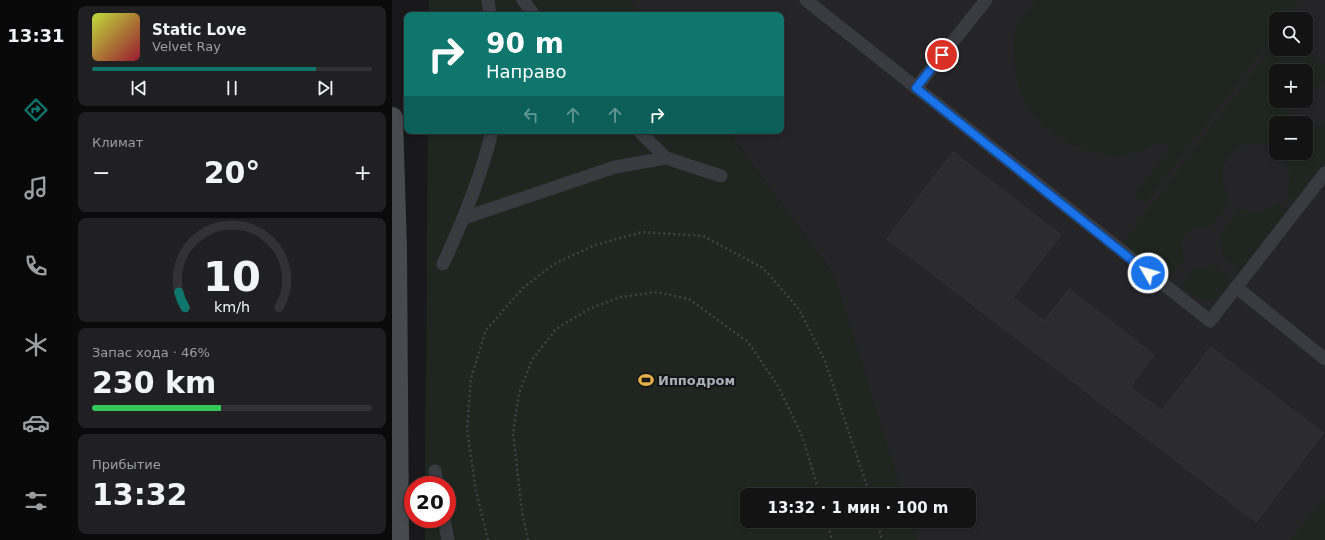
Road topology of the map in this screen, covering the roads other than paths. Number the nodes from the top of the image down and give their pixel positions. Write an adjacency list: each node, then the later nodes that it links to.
1 (488, 0): 5 (lane)
2 (523, 0): 6 (lane)
3 (806, 0): 7 (lane)
4 (986, 0): 7 (lane)
5 (490, 12)
6 (532, 12)
7 (916, 88): 16 (lane)
8 (392, 118): 21 (street)
9 (491, 134): 14 (lane)
10 (642, 134): 11 (lane)
11 (666, 158): 13 (lane); 14 (lane)
12 (1325, 173): 16 (lane)
13 (721, 176)
14 (464, 218): 15 (lane)
15 (443, 264)
16 (1236, 287): 17 (lane)
17 (1325, 359)
18 (435, 471): 19 (lane)
19 (436, 476)
20 (446, 528): 22 (lane)
21 (398, 540)
22 (448, 540)

